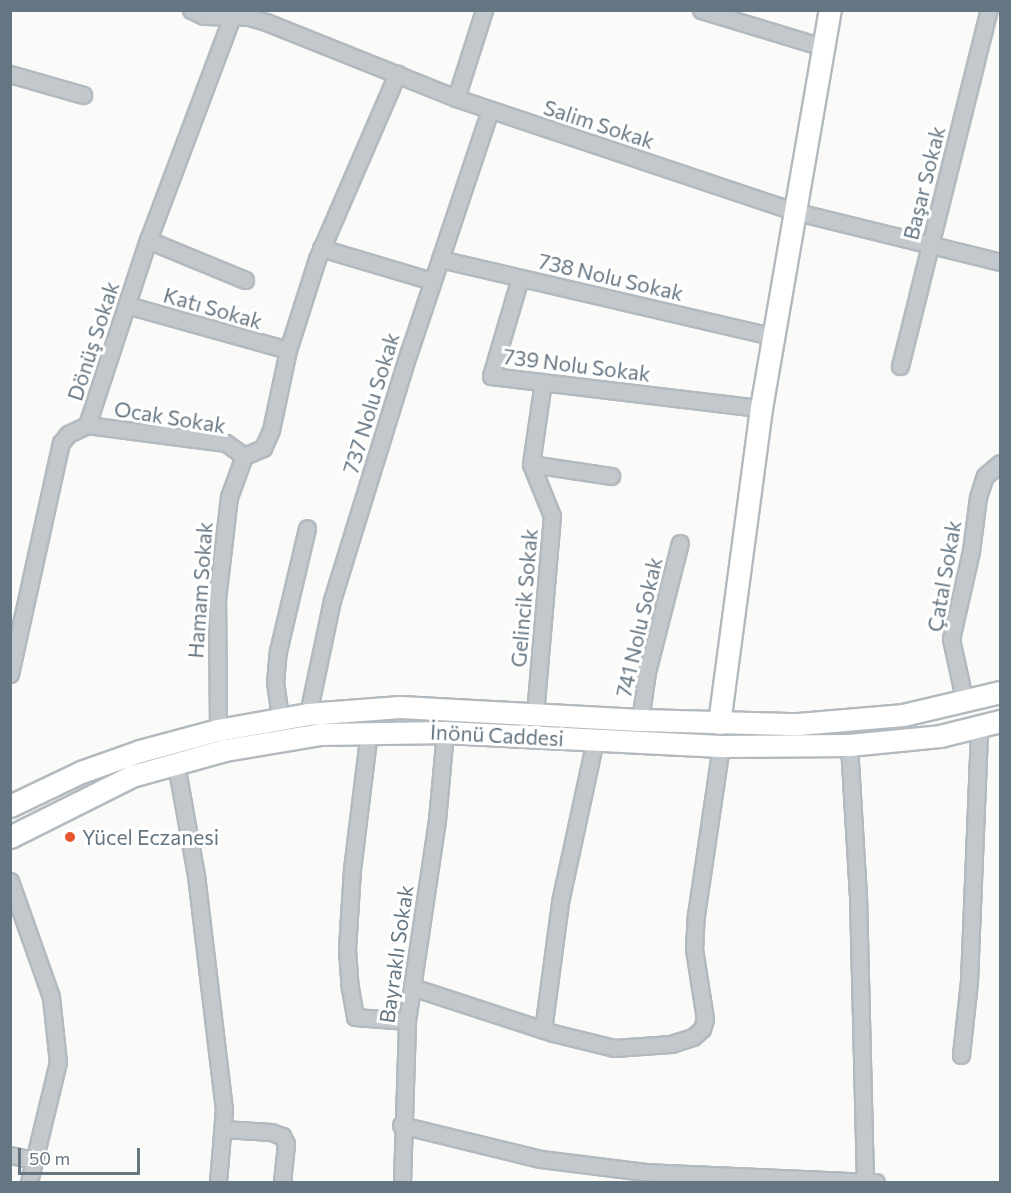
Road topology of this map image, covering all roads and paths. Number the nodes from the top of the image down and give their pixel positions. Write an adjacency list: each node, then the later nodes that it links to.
1 (191, 10): 6 (street, Salim Sokak)
2 (484, 10): 11 (street)
3 (702, 10): 7 (street)
4 (830, 10): 7 (main road)
5 (989, 10): 15 (street, Başar Sokak)
6 (232, 17): 9 (street, Salim Sokak); 14 (street, Dönüş Sokak)
7 (823, 47): 13 (main road)
8 (10, 74): 10 (street)
9 (397, 74): 11 (street, Salim Sokak); 16 (street)
10 (83, 95)
11 (456, 98): 12 (street, Salim Sokak)
12 (490, 110): 13 (street, Salim Sokak); 17 (street, 737 Nolu Sokak)
13 (793, 211): 15 (street, Salim Sokak); 23 (main road)
14 (148, 240): 20 (street); 22 (street, Dönüş Sokak)
15 (930, 246): 18 (street, Salim Sokak); 25 (street, Başar Sokak)
16 (321, 248): 21 (street); 24 (street)
17 (440, 259): 19 (street, 738 Nolu Sokak); 21 (street, 737 Nolu Sokak)
18 (1000, 262)
19 (520, 278): 23 (street, 738 Nolu Sokak); 26 (street, 739 Nolu Sokak)
20 (245, 280)
21 (432, 281): 38 (street, 737 Nolu Sokak)
22 (127, 305): 24 (street, Katı Sokak); 28 (street, Dönüş Sokak)
23 (772, 336): 27 (main road)
24 (288, 351): 29 (street)
25 (900, 366)
26 (543, 382): 27 (street, 739 Nolu Sokak); 31 (street)
27 (761, 408): 43 (main road)
28 (87, 425): 29 (street, Ocak Sokak); 35 (street, Dönüş Sokak)
29 (244, 456): 45 (street, Hamam Sokak)
30 (1000, 463): 37 (street, Çatal Sokak)
31 (531, 464): 32 (street); 39 (street, Gelincik Sokak)
32 (611, 476)
33 (307, 528): 40 (street)
34 (680, 543): 41 (street, 741 Nolu Sokak)
35 (10, 674)
36 (1000, 692): 37 (main road, İnönü Caddesi)
37 (965, 703): 43 (main road, İnönü Caddesi)
38 (308, 714): 39 (main road, İnönü Caddesi); 40 (main road, İnönü Caddesi)
39 (535, 714): 41 (main road, İnönü Caddesi)
40 (280, 717): 45 (main road, İnönü Caddesi)
41 (640, 720): 43 (main road, İnönü Caddesi)
42 (1000, 721): 44 (main road, İnönü Caddesi)
43 (719, 723)
44 (979, 728): 49 (main road, İnönü Caddesi); 58 (street)
45 (218, 730): 52 (main road, İnönü Caddesi)
46 (369, 730): 47 (main road, İnönü Caddesi); 51 (main road, İnönü Caddesi); 56 (street)
47 (445, 732): 48 (main road, İnönü Caddesi); 55 (street, Bayraklı Sokak)
48 (595, 740): 50 (main road, İnönü Caddesi); 57 (street)
49 (849, 745): 50 (main road, İnönü Caddesi); 67 (street)
50 (722, 746): 57 (street)
51 (176, 764): 53 (main road, İnönü Caddesi); 60 (street)
52 (10, 806)
53 (10, 837)
54 (10, 881): 62 (street)
55 (412, 987): 56 (street, Bayraklı Sokak); 57 (street)
56 (406, 1021): 59 (street, Bayraklı Sokak)
57 (543, 1030)
58 (962, 1055)
59 (401, 1125): 66 (street, Bayraklı Sokak); 67 (street)
60 (223, 1129): 64 (street); 65 (street)
61 (10, 1155): 62 (street)
62 (33, 1160): 63 (street)
63 (29, 1182)
64 (218, 1182)
65 (282, 1182)
66 (402, 1182)
67 (865, 1182): 68 (street)
68 (876, 1182)

